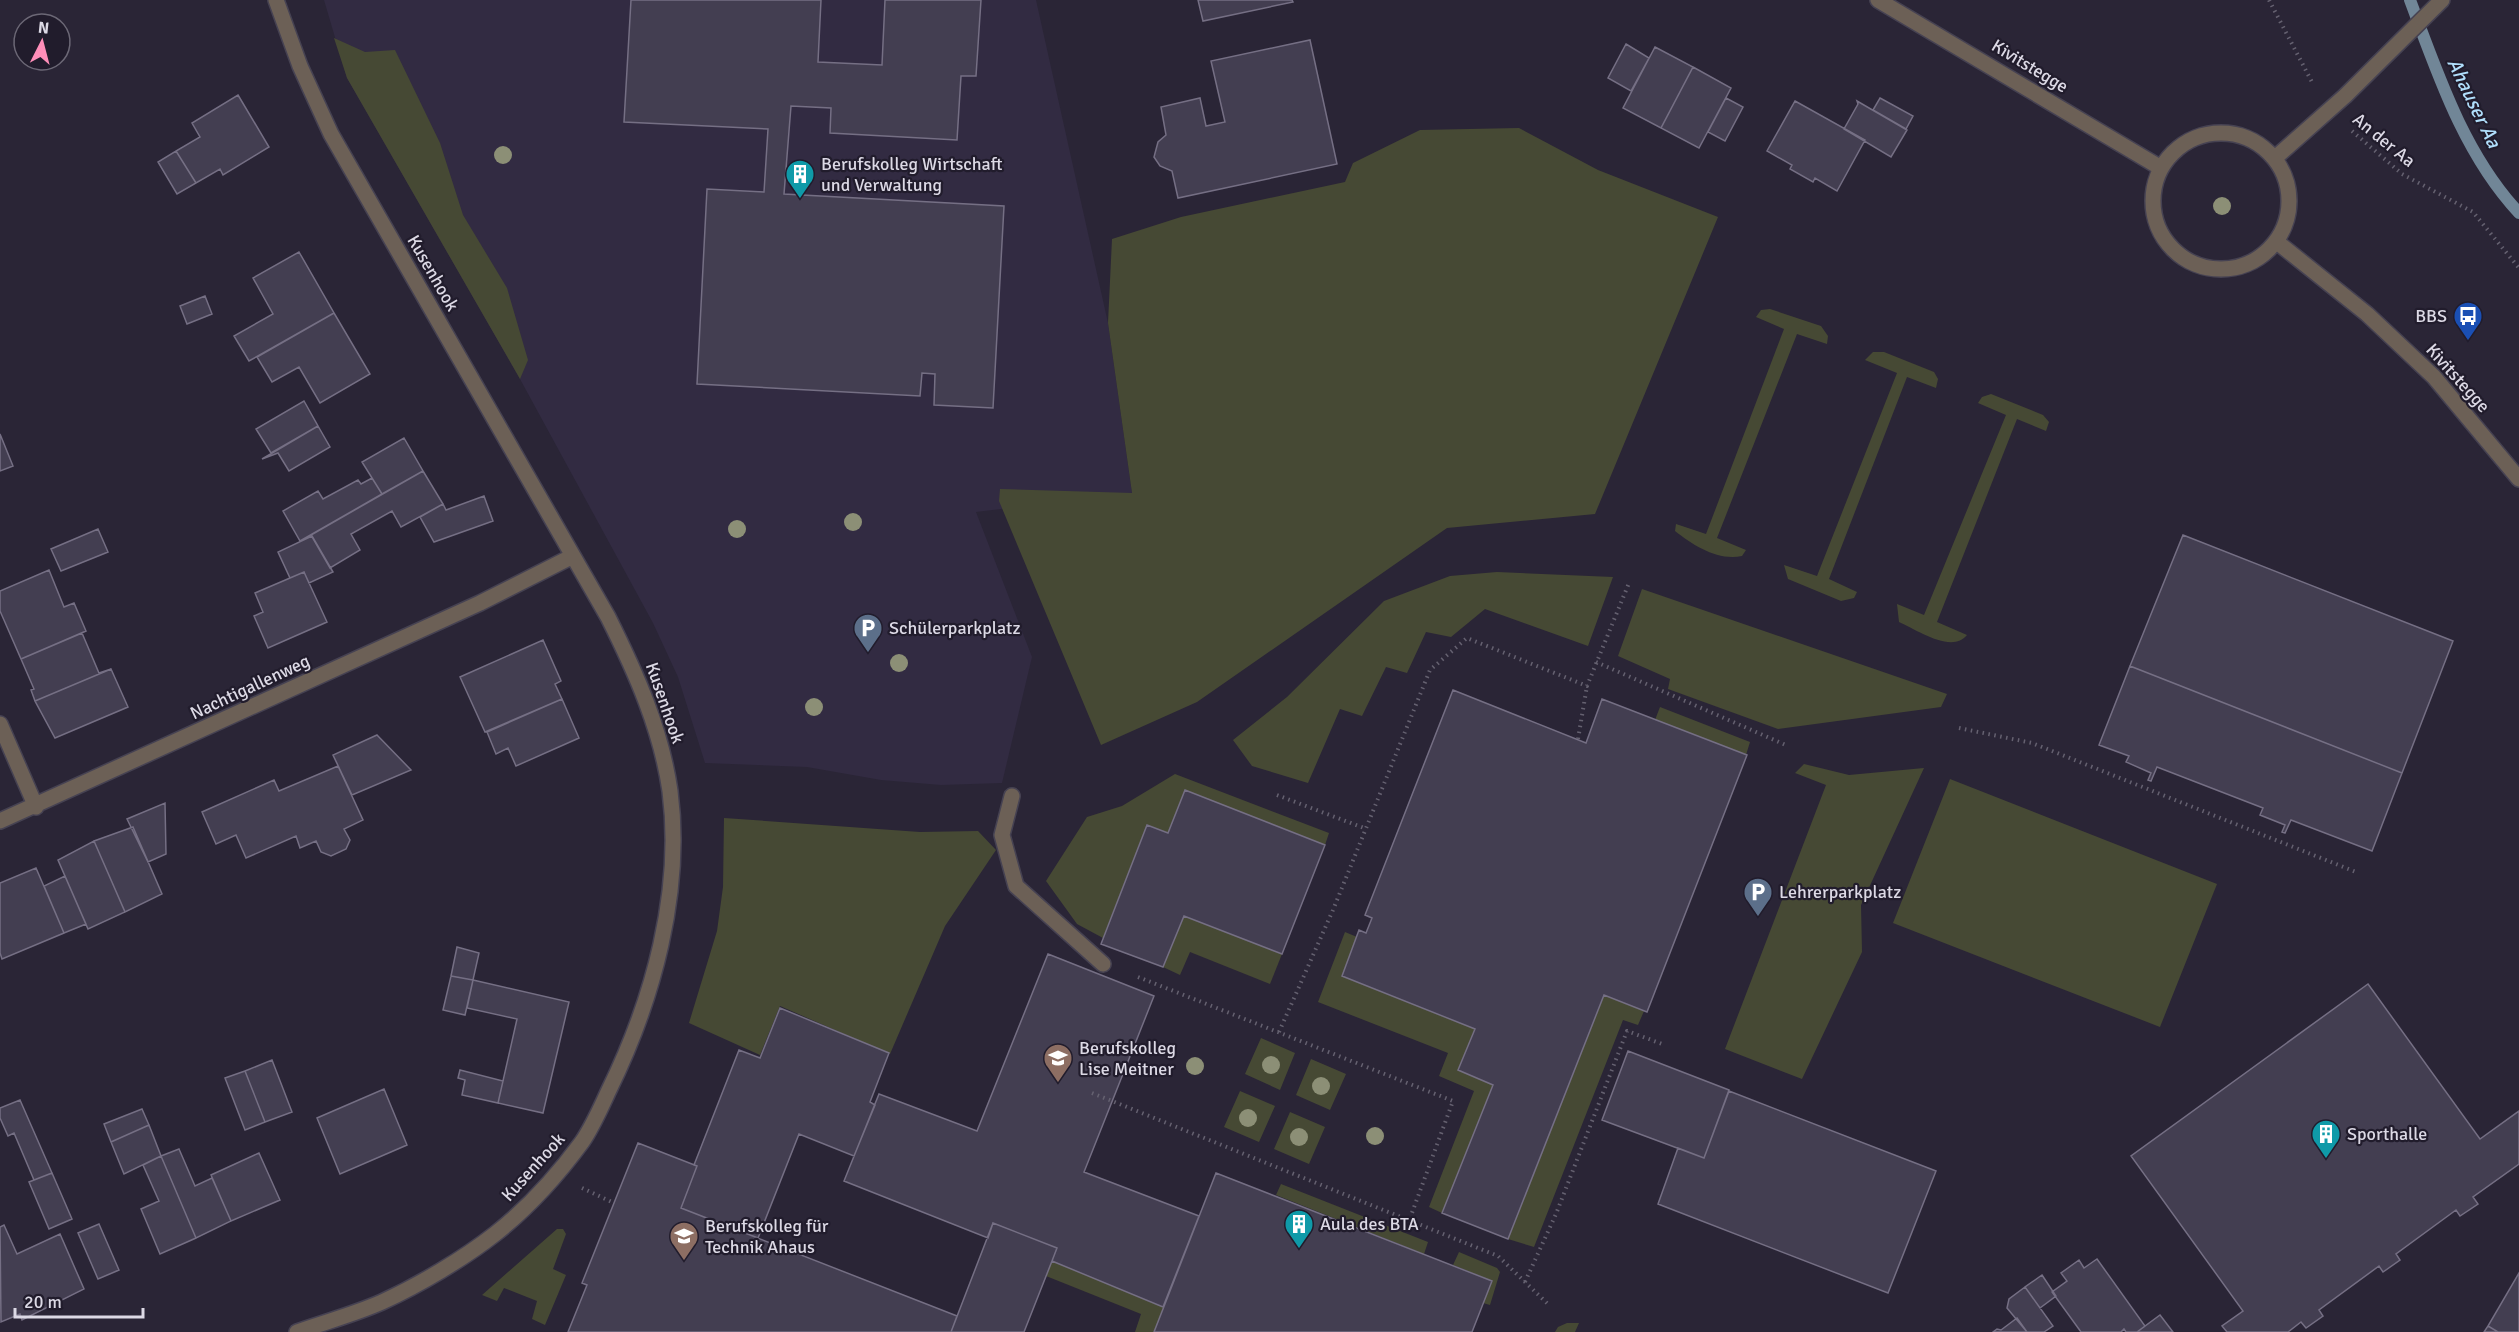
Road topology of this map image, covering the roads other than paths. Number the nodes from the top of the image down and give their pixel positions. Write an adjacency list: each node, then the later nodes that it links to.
1 (276, 0): 8 (street, Kusenhook)
2 (1878, 0): 5 (street, Kivitstegge)
3 (2442, 0): 4 (street)
4 (2275, 158): 5 (street); 6 (street)
5 (2162, 168): 6 (street)
6 (2277, 242): 7 (street, Kivitstegge)
7 (2519, 479)
8 (573, 556): 11 (street, Nachtigallenweg); 14 (street, Kusenhook)
9 (0, 724): 11 (street)
10 (1012, 796): 13 (street)
11 (36, 807): 12 (street, Nachtigallenweg)
12 (0, 821)
13 (1103, 964)
14 (297, 1332)

